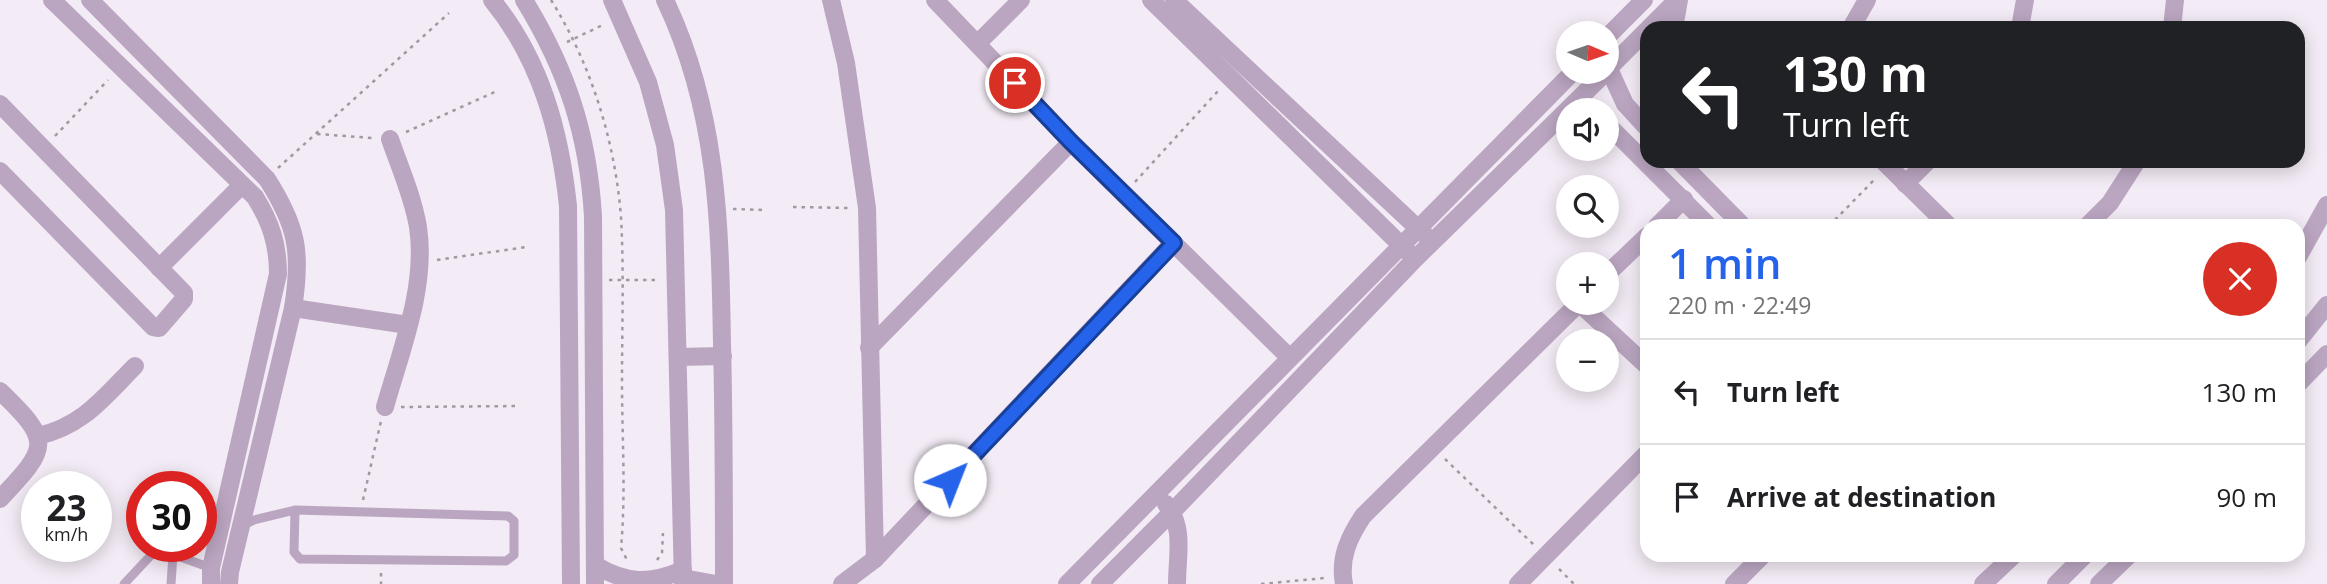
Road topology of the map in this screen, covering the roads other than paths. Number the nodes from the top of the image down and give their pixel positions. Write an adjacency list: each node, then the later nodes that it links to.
1 (52, 0): 44 (street)
2 (90, 0): 62 (street)
3 (492, 0): 101 (street)
4 (524, 0): 94 (street)
5 (612, 0): 70 (street)
6 (665, 0): 69 (street)
7 (831, 0): 67 (street)
8 (935, 0): 24 (street)
9 (1021, 0): 24 (street)
10 (1151, 0): 57 (street)
11 (1174, 0): 52 (street)
12 (1644, 0): 22 (street)
13 (1678, 0): 17 (street); 18 (street)
14 (1867, 0): 19 (street)
15 (2025, 0): 20 (street)
16 (2175, 0): 21 (street)
17 (1656, 21)
18 (1675, 21)
19 (1856, 21)
20 (2021, 21)
21 (2173, 21)
22 (1619, 25)
23 (1640, 37): 25 (street)
24 (978, 43): 35 (street)
25 (1619, 58)
26 (1561, 84): 52 (street)
27 (1595, 84): 29 (street)
28 (1614, 84): 31 (street)
29 (1583, 98)
30 (0, 104): 60 (street)
31 (1640, 120)
32 (1556, 126): 53 (street)
33 (1619, 133): 36 (street)
34 (390, 139): 65 (street)
35 (1071, 142): 54 (street); 67 (street)
36 (1640, 150)
37 (1662, 168): 45 (street)
38 (1687, 168): 49 (street)
39 (1890, 168): 43 (street)
40 (1921, 168): 43 (street)
41 (2132, 168): 51 (street)
42 (0, 171): 60 (street)
43 (1905, 184): 50 (street)
44 (242, 185): 60 (street); 74 (street)
45 (1684, 199): 47 (street); 48 (street)
46 (2327, 205): 56 (street)
47 (1664, 219)
48 (1703, 219)
49 (1736, 219)
50 (1942, 219)
51 (2094, 219)
52 (1418, 228): 53 (street); 57 (street)
53 (1433, 242): 58 (street)
54 (1174, 243): 71 (street); 86 (street)
55 (1640, 243): 59 (street)
56 (2305, 244)
57 (1402, 246): 58 (street); 71 (street)
58 (1415, 259): 84 (street)
59 (1619, 263)
60 (159, 268)
61 (2327, 305): 66 (street)
62 (293, 308): 65 (street); 75 (street)
63 (1567, 315): 97 (street)
64 (1592, 315): 72 (street)
65 (408, 325): 78 (street)
66 (2305, 332)
67 (869, 348): 86 (street)
68 (2327, 354): 76 (street)
69 (723, 356): 70 (street); 104 (street)
70 (678, 357): 96 (street)
71 (1290, 358): 81 (street)
72 (1640, 360)
73 (135, 366): 79 (street)
74 (257, 367): 75 (street); 95 (street)
75 (276, 372): 85 (street)
76 (2305, 377)
77 (0, 391): 79 (street)
78 (385, 407)
79 (38, 436): 82 (street)
80 (1640, 460): 109 (street)
81 (1155, 495): 84 (street); 106 (street)
82 (0, 499)
83 (295, 510): 83 (lane); 85 (lane)
84 (1172, 512): 107 (street); 108 (street)
85 (241, 526): 100 (street)
86 (876, 559): 105 (street)
87 (145, 562): 98 (lane)
88 (172, 562): 99 (lane)
89 (187, 562): 95 (lane)
90 (1756, 562): 110 (street)
91 (2007, 562): 111 (street)
92 (2078, 562): 112 (street)
93 (2122, 562): 113 (street)
94 (595, 565): 96 (street); 102 (street)
95 (211, 576)
96 (683, 577): 103 (street)
97 (1343, 580)
98 (124, 584)
99 (171, 584)
100 (229, 584)
101 (571, 584)
102 (596, 584)
103 (716, 584)
104 (724, 584)
105 (842, 584)
106 (1067, 584)
107 (1100, 584)
108 (1177, 584)
109 (1518, 584)
110 (1734, 584)
111 (1983, 584)
112 (2056, 584)
113 (2099, 584)

